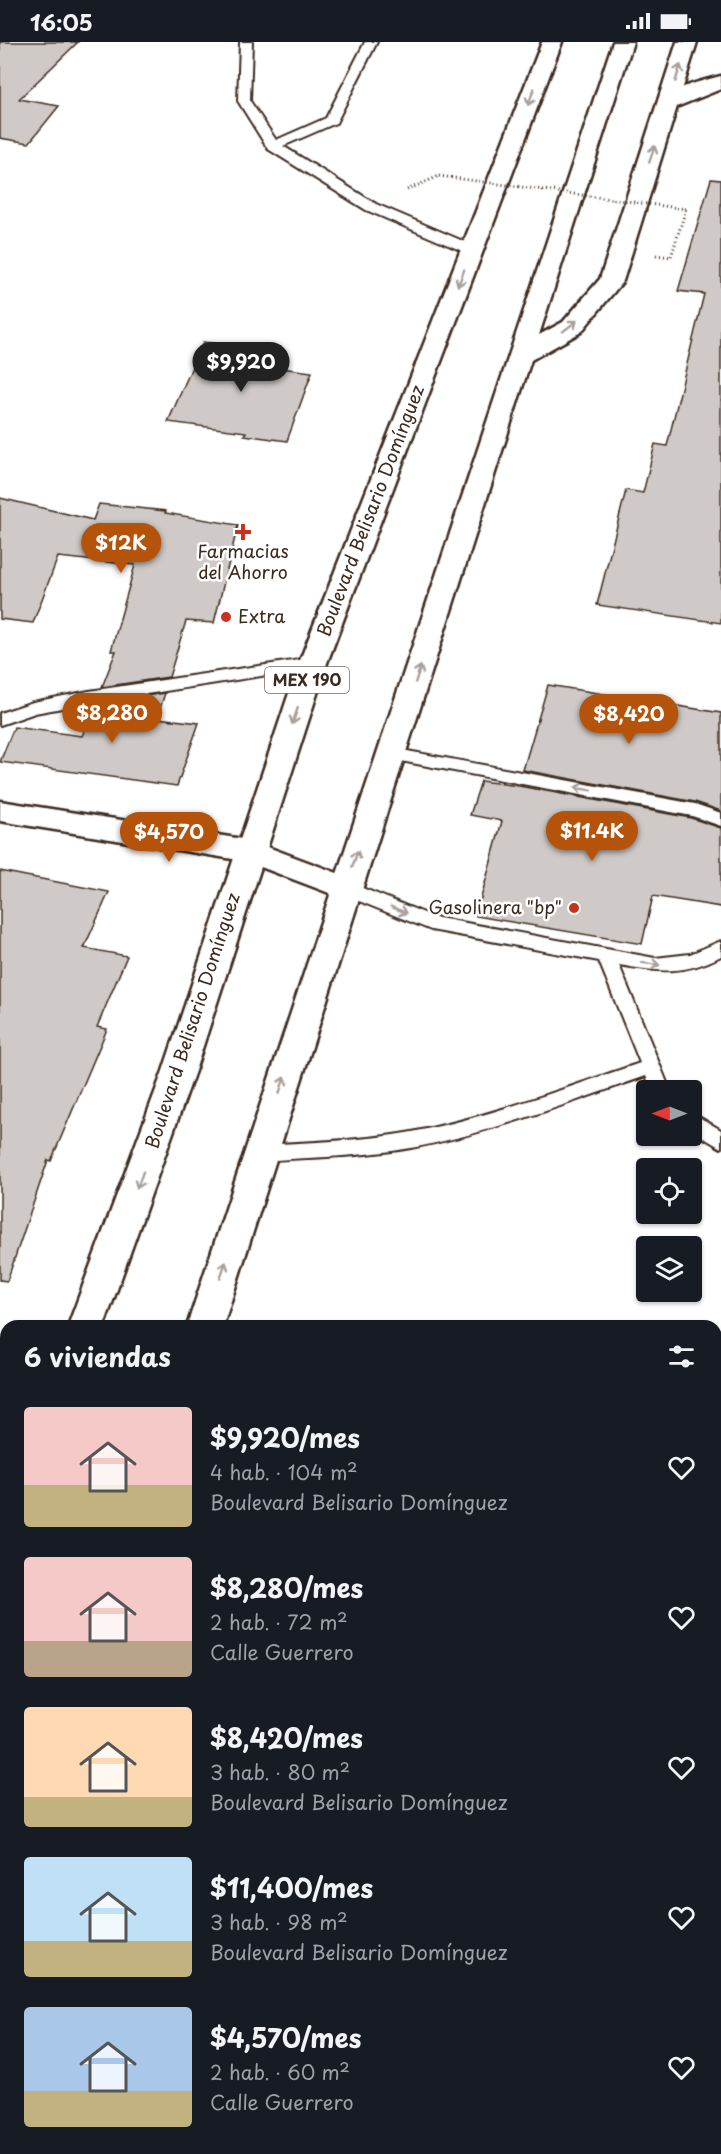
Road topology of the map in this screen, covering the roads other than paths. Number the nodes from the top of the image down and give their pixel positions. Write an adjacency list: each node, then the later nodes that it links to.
1 (246, 42): 8 (lane)
2 (371, 42): 8 (lane)
3 (552, 42): 9 (main road, Boulevard Belisario Domínguez / MEX 190, one-way to 9)
4 (623, 42): 10 (main road)
5 (687, 42): 7 (main road, one-way to 5)
6 (721, 82): 7 (main road)
7 (669, 103): 10 (main road, one-way to 7)
8 (273, 146): 9 (lane)
9 (472, 250): 11 (main road, Boulevard Belisario Domínguez / MEX 190, one-way to 11)
10 (520, 356): 13 (main road, one-way to 10)
11 (313, 663): 12 (lane); 16 (main road, Boulevard Belisario Domínguez / MEX 190, one-way to 16)
12 (0, 719)
13 (392, 754): 15 (lane, one-way to 13); 17 (main road, one-way to 13)
14 (0, 811): 16 (main road)
15 (721, 820)
16 (249, 851): 17 (main road); 25 (main road, Boulevard Belisario Domínguez / MEX 190, one-way to 25)
17 (345, 888): 19 (lane, one-way to 19); 24 (main road, one-way to 17)
18 (721, 948): 19 (lane, one-way to 18)
19 (606, 956): 20 (lane)
20 (651, 1067): 21 (lane); 24 (lane)
21 (657, 1080)
22 (702, 1128): 23 (lane)
23 (721, 1140)
24 (261, 1153): 26 (main road, one-way to 24)
25 (88, 1320)
26 (207, 1320)

